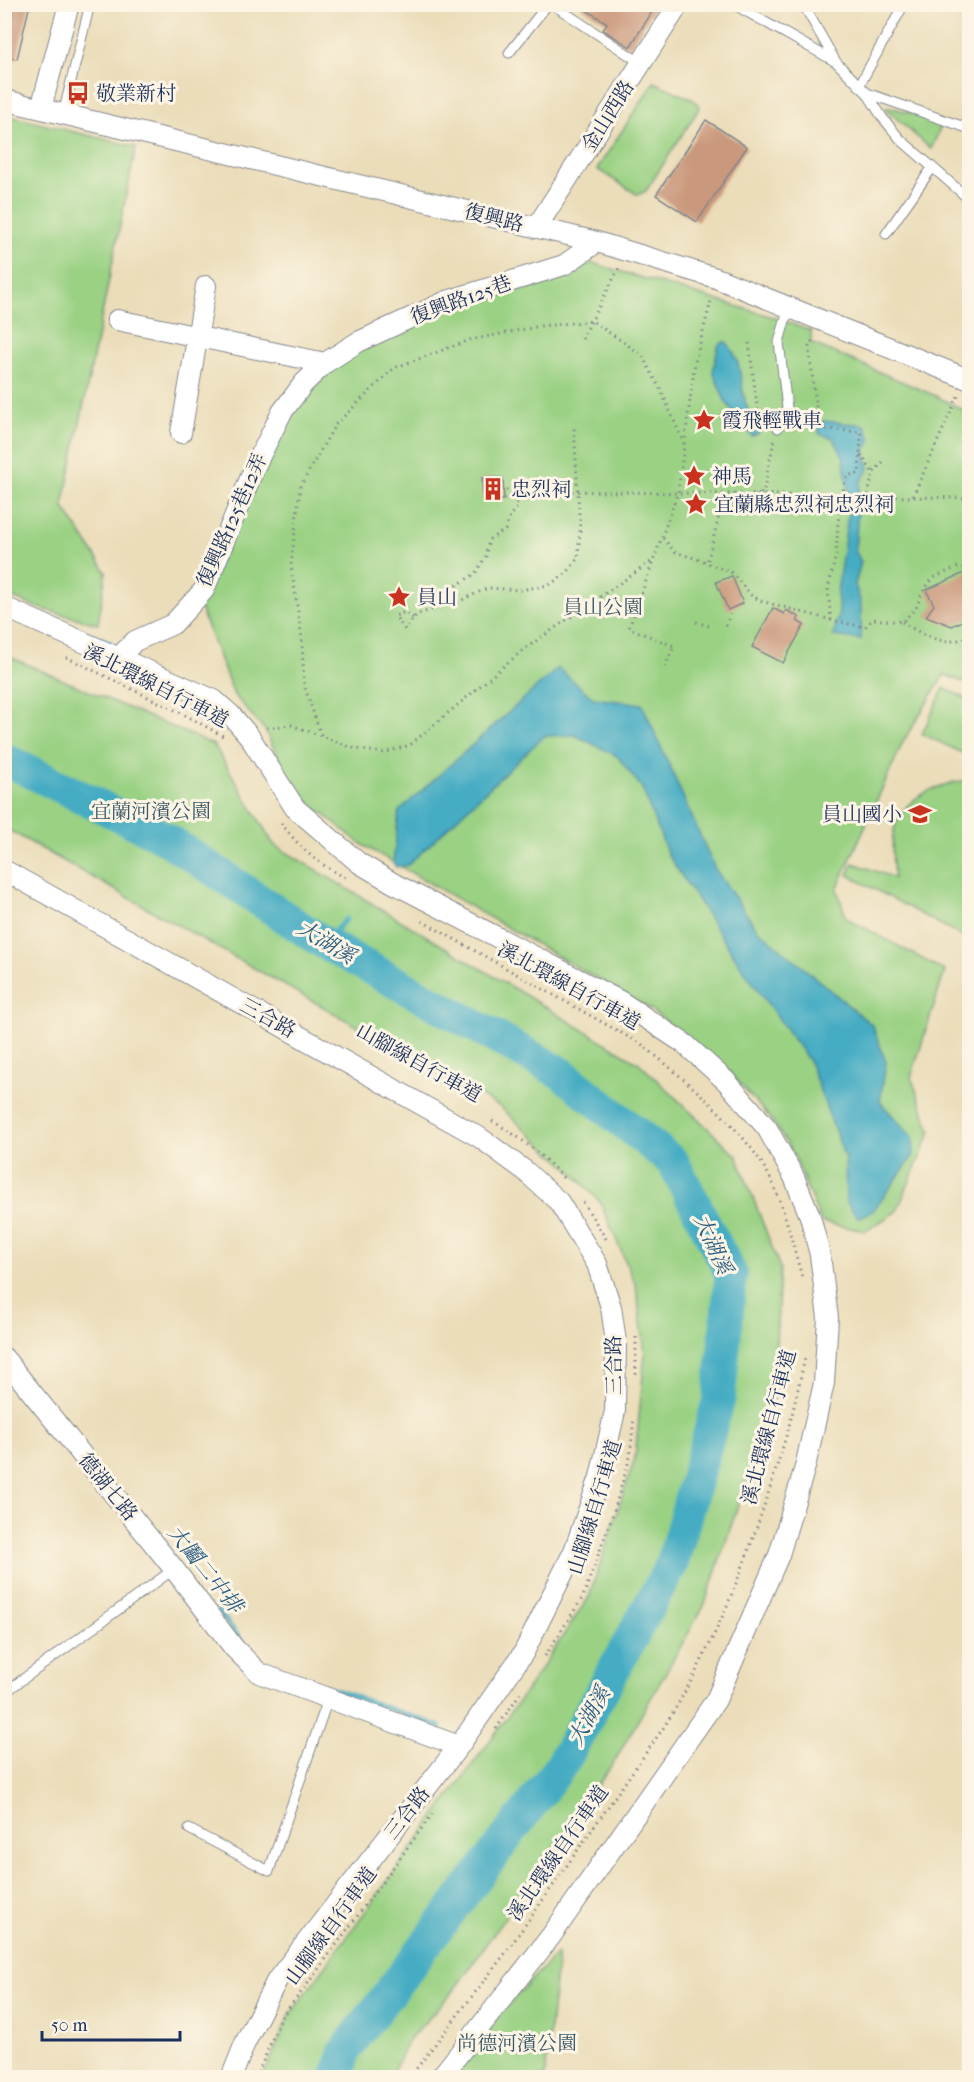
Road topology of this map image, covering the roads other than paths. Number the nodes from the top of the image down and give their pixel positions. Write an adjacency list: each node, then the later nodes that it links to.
1 (69, 4): 14 (street)
2 (90, 4): 15 (lane)
3 (550, 4): 8 (lane); 10 (lane)
4 (680, 4): 10 (street, 金山西路)
5 (733, 4): 9 (lane)
6 (803, 4): 9 (lane)
7 (904, 4): 11 (lane)
8 (509, 53)
9 (836, 62): 11 (lane)
10 (641, 63): 19 (street, 金山西路)
11 (859, 86): 12 (lane)
12 (867, 93): 16 (lane); 17 (lane)
13 (4, 100): 14 (street, 復興路)
14 (41, 108): 15 (street, 復興路)
15 (63, 114): 19 (street, 復興路)
16 (969, 129)
17 (932, 168): 18 (lane); 20 (lane)
18 (969, 200)
19 (536, 228): 21 (street, 復興路)
20 (886, 234)
21 (597, 242): 23 (street, 復興路); 26 (street, 復興路125巷)
22 (206, 286): 25 (street)
23 (789, 307): 27 (street, 復興路); 28 (lane)
24 (117, 320): 25 (street)
25 (197, 337): 26 (street); 29 (street)
26 (325, 363): 31 (street, 復興路125巷12弄)
27 (968, 379)
28 (778, 428)
29 (181, 433)
30 (4, 607): 31 (street)
31 (119, 657): 40 (street)
32 (4, 870): 37 (street, 三合路)
33 (4, 1358): 34 (street, 德湖七路)
34 (174, 1569): 35 (lane); 36 (street, 德湖七路)
35 (4, 1693)
36 (328, 1699): 37 (street, 德湖七路); 38 (lane)
37 (459, 1746): 39 (street, 三合路)
38 (189, 1829)
39 (231, 2078)
40 (441, 2078)

